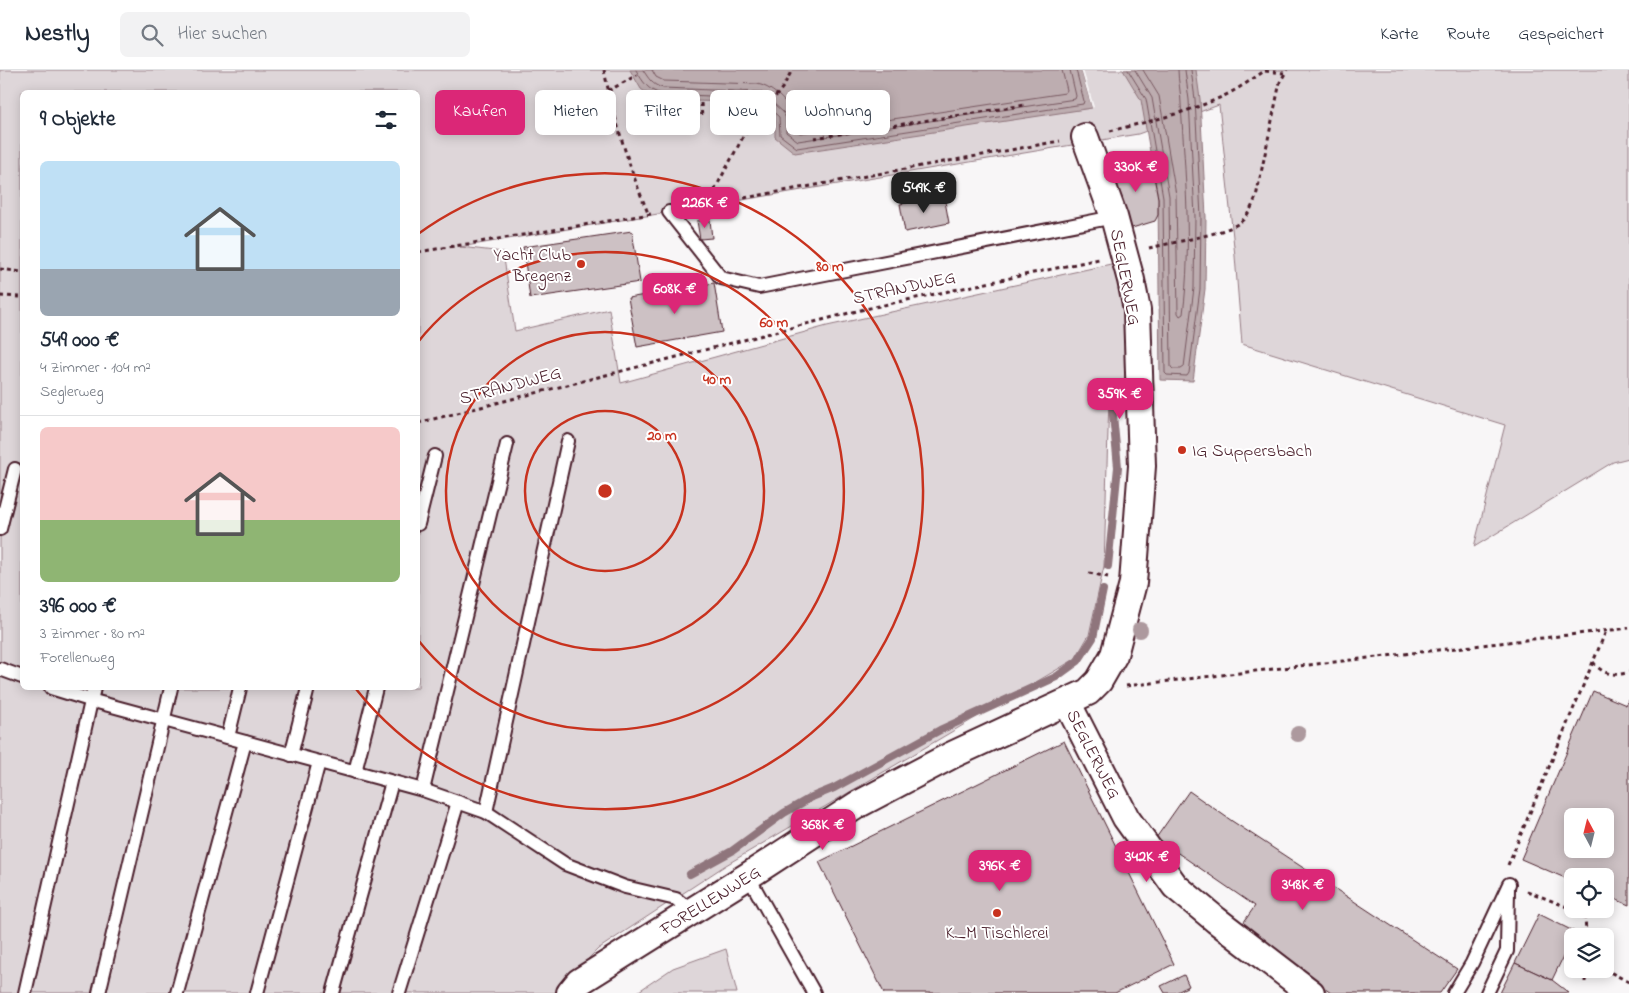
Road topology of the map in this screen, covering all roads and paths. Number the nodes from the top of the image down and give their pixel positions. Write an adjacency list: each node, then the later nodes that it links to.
1 (604, 70): 6 (path)
2 (792, 70): 14 (path)
3 (1266, 70): 4 (path); 12 (path)
4 (1286, 71): 19 (path, STRANDWEG)
5 (637, 75): 7 (path)
6 (608, 90)
7 (610, 90)
8 (701, 103): 11 (path)
9 (1025, 105): 13 (path)
10 (616, 118): 16 (path)
11 (702, 119)
12 (1085, 137): 14 (path); 17 (street, SEGLERWEG)
13 (814, 138)
14 (707, 204): 15 (path)
15 (669, 212): 16 (path); 17 (lane)
16 (648, 214): 18 (path)
17 (1114, 217): 19 (street, SEGLERWEG)
18 (420, 252)
19 (1132, 252): 24 (path, STRANDWEG); 37 (street, SEGLERWEG)
20 (0, 269): 21 (path)
21 (20, 272)
22 (0, 296): 23 (path)
23 (20, 297)
24 (420, 422)
25 (568, 441): 54 (lane)
26 (506, 444): 52 (lane)
27 (435, 456): 29 (lane)
28 (14, 469): 30 (lane)
29 (420, 516)
30 (0, 529)
31 (1629, 628): 32 (path)
32 (1606, 631): 33 (path); 37 (path)
33 (1593, 662): 35 (path); 56 (path)
34 (0, 669): 36 (lane)
35 (1629, 672)
36 (20, 676)
37 (1098, 681): 44 (street, SEGLERWEG)
38 (65, 690): 43 (lane)
39 (170, 690): 45 (lane)
40 (240, 690): 46 (lane)
41 (307, 690): 48 (lane)
42 (376, 690): 50 (lane)
43 (92, 694): 45 (lane); 63 (lane)
44 (1067, 702): 55 (street, FORELLENWEG); 71 (street, SEGLERWEG)
45 (163, 720): 46 (lane); 64 (lane)
46 (228, 737): 47 (lane)
47 (245, 742): 48 (lane); 65 (lane)
48 (291, 755): 49 (lane)
49 (319, 762): 50 (lane); 66 (lane)
50 (355, 772): 51 (lane)
51 (392, 782): 52 (lane); 67 (lane)
52 (423, 790): 53 (lane)
53 (458, 802): 54 (lane); 68 (lane)
54 (486, 812): 57 (lane)
55 (748, 876): 57 (street, FORELLENWEG); 70 (lane)
56 (1508, 884): 58 (path); 72 (lane); 73 (lane)
57 (691, 910): 69 (street, FORELLENWEG)
58 (1586, 928)
59 (1614, 974): 62 (path)
60 (1585, 978): 61 (path)
61 (1585, 982)
62 (1629, 982)
63 (25, 993)
64 (99, 993)
65 (177, 993)
66 (257, 993)
67 (333, 993)
68 (399, 993)
69 (570, 993)
70 (814, 993)
71 (1311, 993)
72 (1454, 993)
73 (1487, 993)

